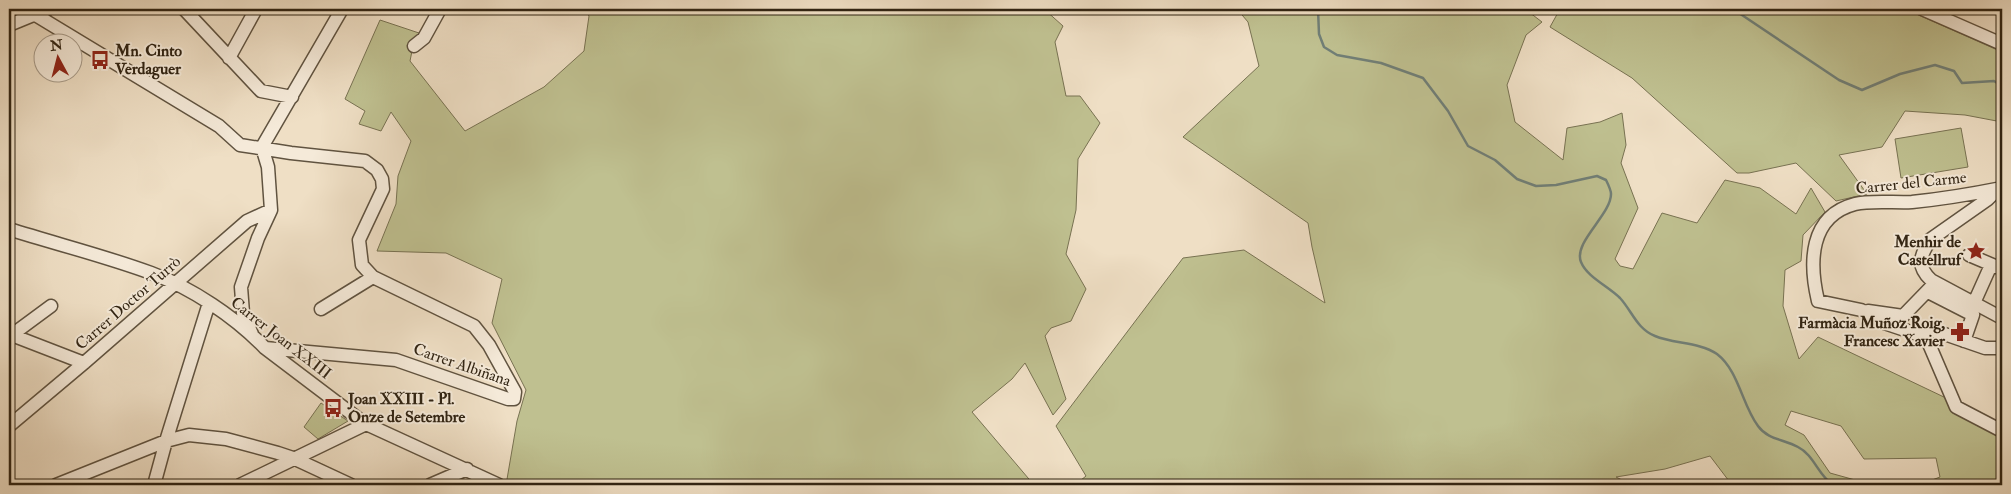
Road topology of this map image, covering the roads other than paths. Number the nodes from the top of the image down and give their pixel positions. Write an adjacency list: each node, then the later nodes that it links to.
1 (48, 9): 7 (street)
2 (184, 9): 11 (street)
3 (256, 9): 11 (street)
4 (342, 9): 12 (street)
5 (440, 9): 10 (street)
6 (1922, 9): 9 (street)
7 (34, 14): 8 (street); 13 (street)
8 (9, 25)
9 (2002, 44)
10 (414, 46)
11 (229, 58): 12 (street)
12 (292, 97): 13 (street)
13 (262, 147): 15 (street); 19 (street)
14 (2000, 188): 21 (street); 26 (street, Carrer del Carme)
15 (271, 210): 20 (street, Carrer Doctor Turrò); 29 (street)
16 (9, 229): 20 (street, Carrer Joan XXIII)
17 (1969, 255): 18 (street)
18 (1997, 267): 25 (street)
19 (373, 278): 24 (street); 32 (street, Carrer Albiñana)
20 (176, 284): 22 (street, Carrer Joan XXIII); 34 (street, Carrer Doctor Turrò)
21 (1931, 287): 25 (street); 26 (street)
22 (209, 303): 29 (street, Carrer Joan XXIII); 38 (street)
23 (51, 306): 28 (street)
24 (321, 309)
25 (1974, 309): 27 (street); 31 (street)
26 (1861, 310): 30 (street)
27 (2002, 318)
28 (10, 335): 34 (street)
29 (253, 336): 32 (street, Carrer Joan XXIII)
30 (1926, 337): 31 (street); 37 (street)
31 (1964, 341): 33 (street)
32 (265, 348): 36 (street, Carrer Joan XXIII)
33 (2002, 348)
34 (84, 363): 35 (street, Carrer Doctor Turrò)
35 (12, 419)
36 (366, 424): 39 (street); 40 (street, Carrer Joan XXIII)
37 (2002, 431)
38 (166, 441): 39 (street); 41 (street); 42 (street)
39 (293, 458): 43 (street); 44 (street)
40 (467, 468): 45 (street); 46 (street, Carrer Joan XXIII)
41 (56, 485)
42 (154, 485)
43 (240, 485)
44 (351, 485)
45 (430, 485)
46 (499, 485)

